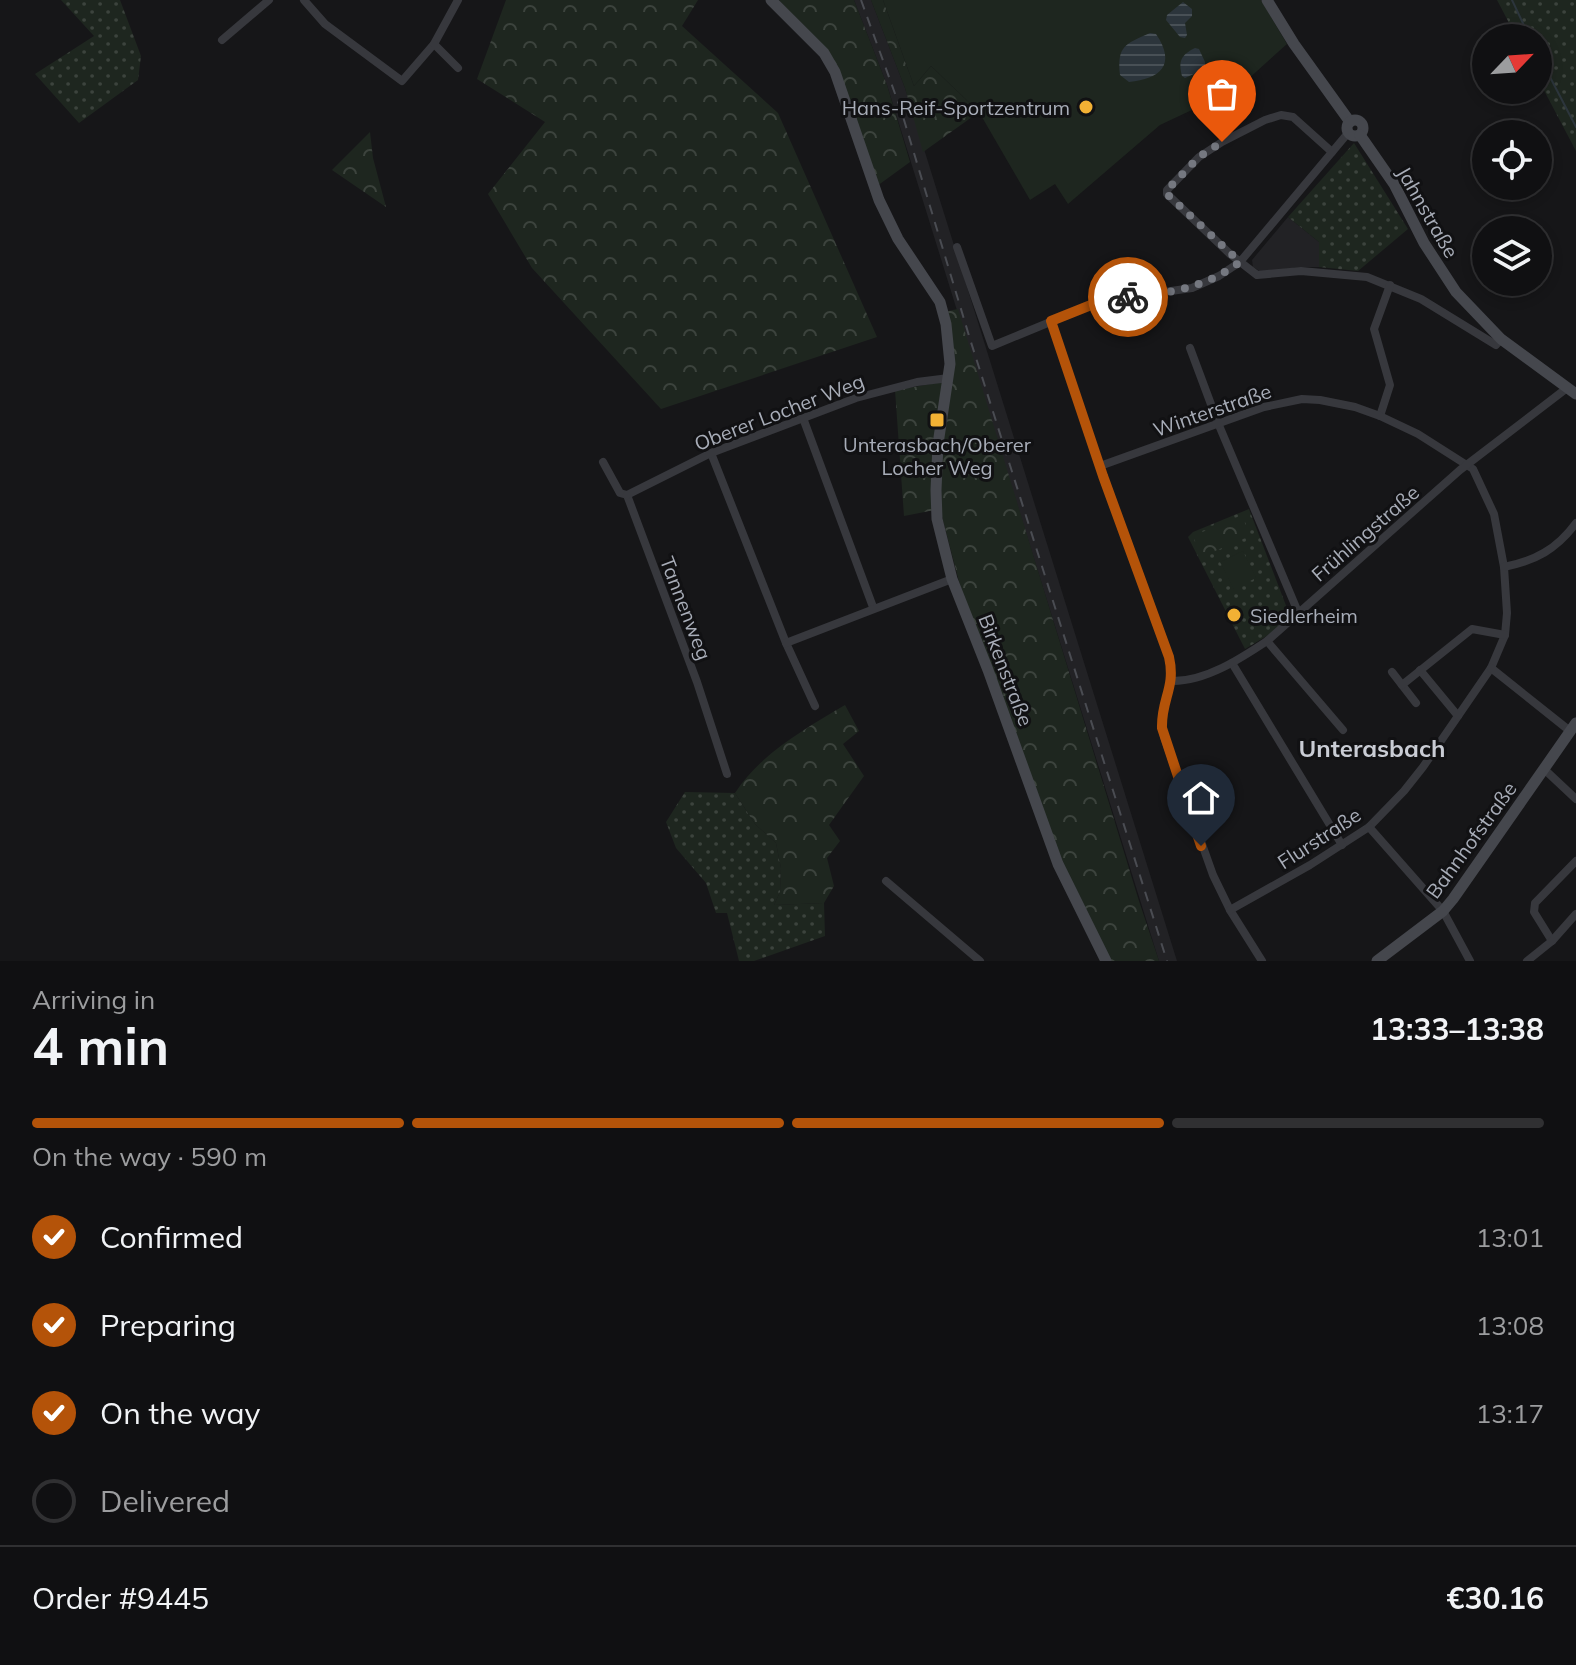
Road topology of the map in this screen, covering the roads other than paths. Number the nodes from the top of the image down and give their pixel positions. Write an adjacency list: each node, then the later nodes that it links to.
1 (269, 0): 6 (street)
2 (304, 0): 7 (street)
3 (458, 0): 7 (street)
4 (771, 0): 17 (street, Birkenstraße)
5 (1267, 0): 9 (street, Jahnstraße)
6 (222, 40)
7 (434, 44): 8 (street)
8 (458, 68)
9 (1352, 130): 10 (street); 15 (street, Jahnstraße)
10 (1332, 152): 12 (street); 12 (street)
11 (957, 247): 14 (street)
12 (1240, 262): 13 (street); 14 (street)
13 (1390, 285): 15 (street); 19 (street)
14 (1051, 321): 25 (street)
15 (1498, 342): 18 (street, Jahnstraße)
16 (1190, 348): 21 (street)
17 (949, 378): 20 (street, Oberer Locher Weg); 29 (street, Birkenstraße)
18 (1572, 391): 24 (street, Frühlingstraße)
19 (1380, 416): 21 (street, Winterstraße); 24 (street, Winterstraße)
20 (803, 418): 22 (street, Oberer Locher Weg); 30 (street)
21 (1218, 423): 25 (street, Winterstraße); 31 (street)
22 (711, 453): 26 (street, Oberer Locher Weg); 34 (street)
23 (603, 462): 26 (street, Tannenweg)
24 (1467, 465): 28 (street, Flurstraße); 31 (street, Frühlingstraße)
25 (1100, 466): 39 (street)
26 (627, 495): 47 (street, Tannenweg)
27 (1576, 523): 28 (street)
28 (1504, 567): 32 (street, Flurstraße)
29 (952, 579): 30 (street); 60 (street, Birkenstraße)
30 (873, 607): 34 (street)
31 (1298, 612): 33 (street, Frühlingstraße)
32 (1505, 635): 36 (street, Flurstraße); 37 (street)
33 (1267, 641): 35 (street, Frühlingstraße); 45 (street)
34 (786, 643): 42 (street)
35 (1232, 663): 39 (street, Frühlingstraße); 50 (street)
36 (1491, 668): 43 (street, Flurstraße); 44 (street)
37 (1420, 670): 40 (street); 43 (street)
38 (1392, 672): 40 (street)
39 (1173, 681): 53 (street)
40 (1402, 685): 41 (street)
41 (1416, 703)
42 (815, 706)
43 (1458, 716): 49 (street, Flurstraße)
44 (1573, 727): 46 (street, Bahnhofstraße)
45 (1343, 730)
46 (1544, 769): 48 (street); 54 (street, Bahnhofstraße)
47 (727, 774)
48 (1576, 799)
49 (1369, 827): 50 (street, Flurstraße); 54 (street)
50 (1342, 845): 53 (street, Flurstraße)
51 (1576, 861): 56 (street)
52 (886, 881): 57 (street)
53 (1230, 910): 61 (street)
54 (1443, 911): 62 (street, Bahnhofstraße); 63 (street)
55 (1576, 914): 56 (street)
56 (1552, 941): 58 (street)
57 (969, 958): 59 (street)
58 (1532, 960)
59 (980, 961)
60 (1106, 961)
61 (1262, 961)
62 (1377, 961)
63 (1470, 961)

